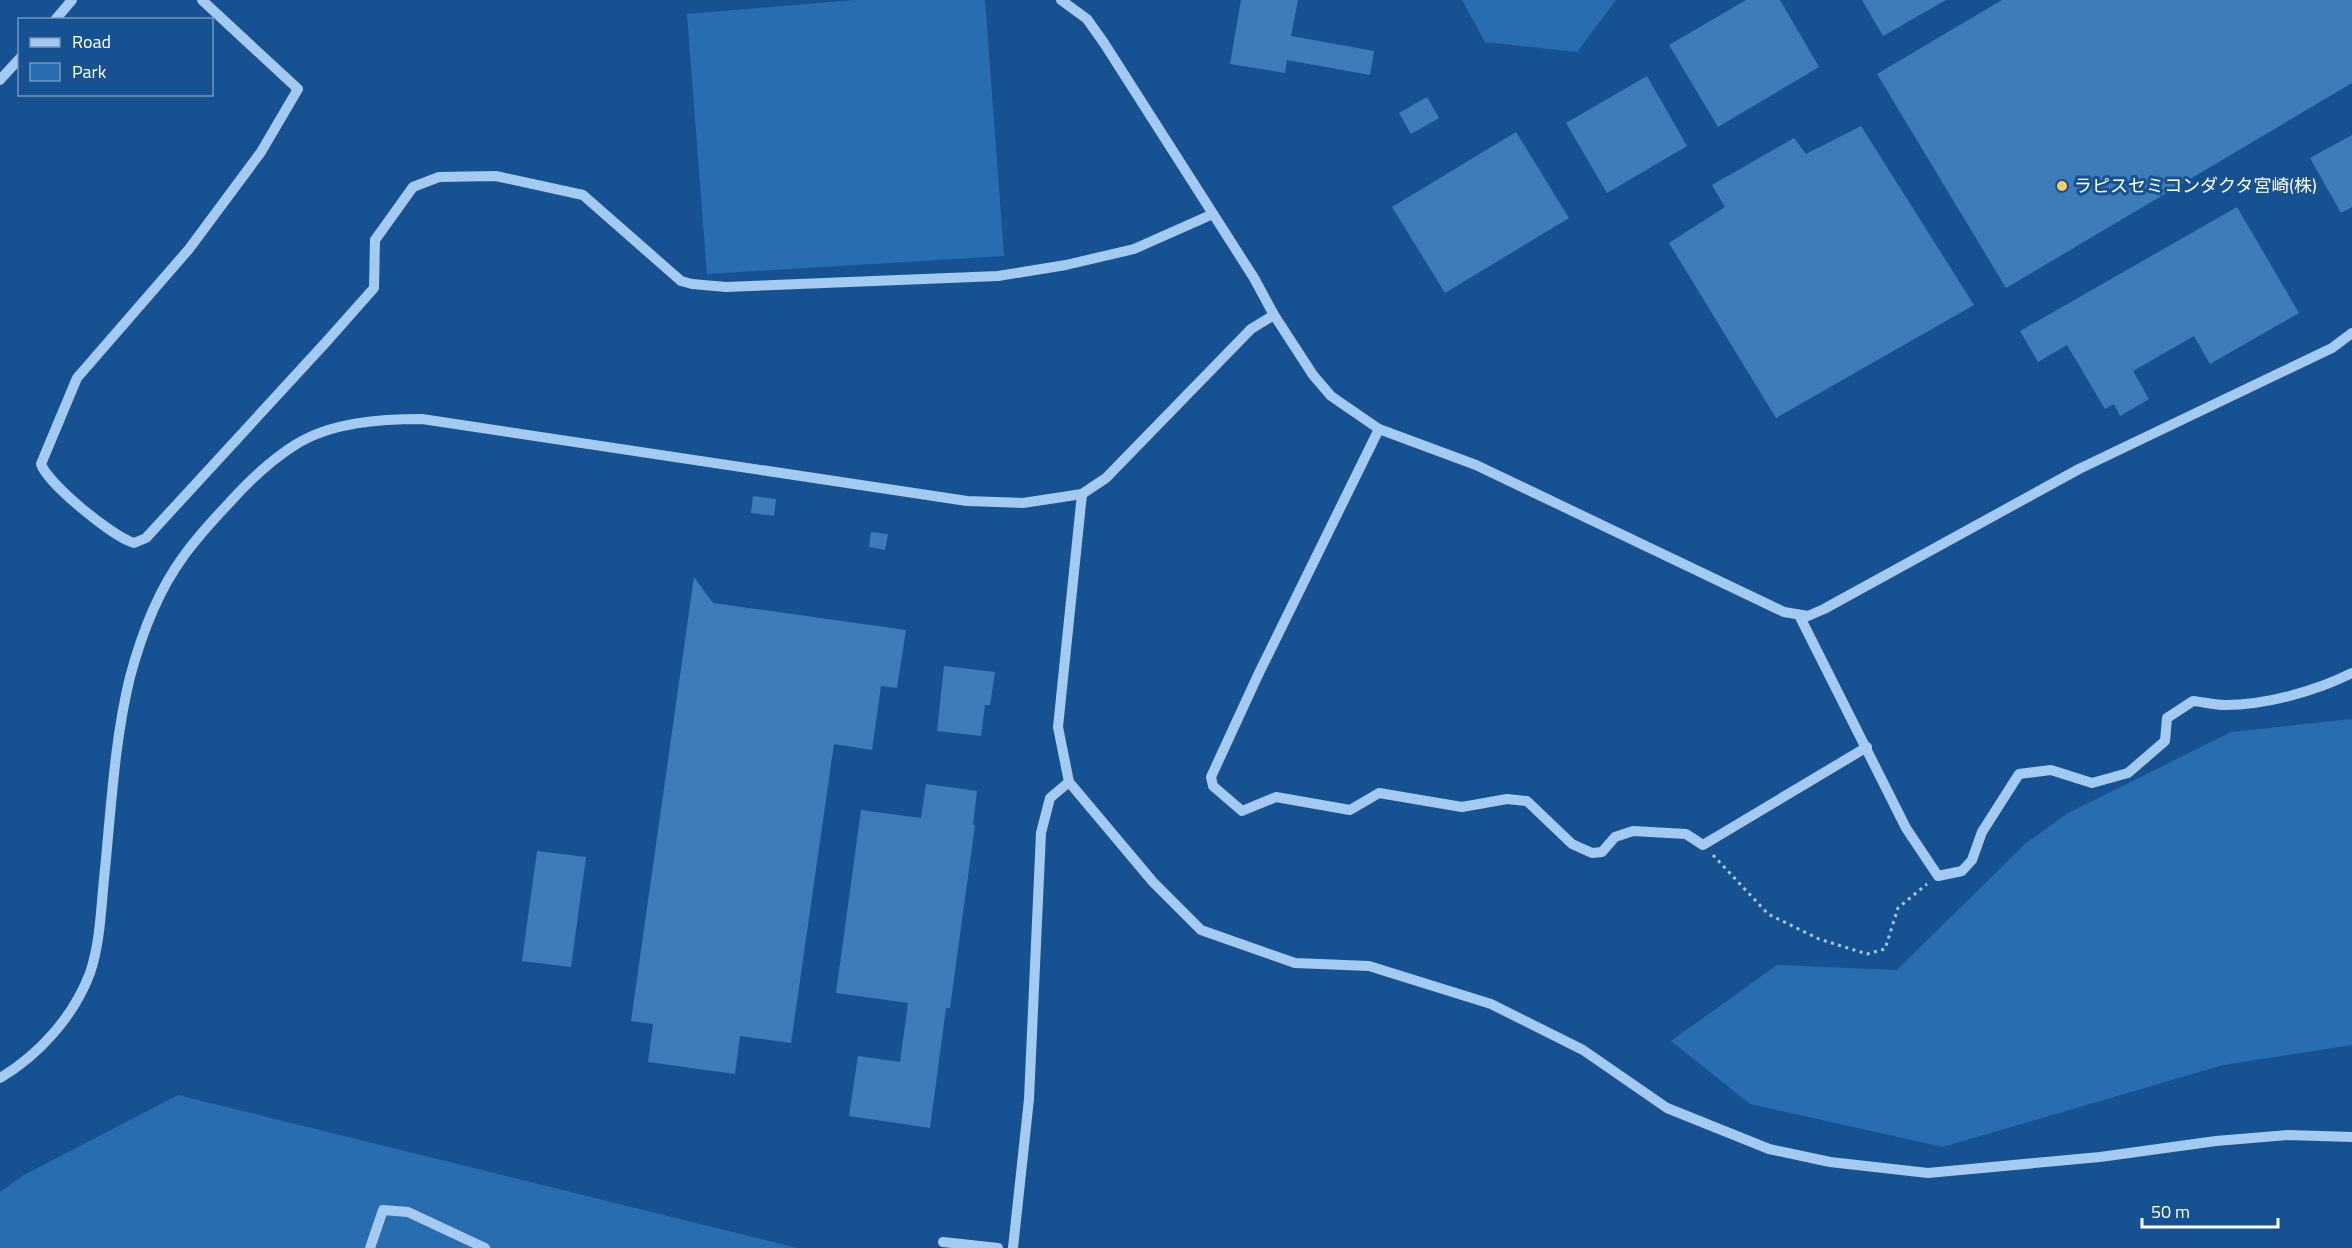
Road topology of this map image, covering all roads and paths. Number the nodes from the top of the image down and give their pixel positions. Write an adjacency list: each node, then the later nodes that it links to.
1 (72, 0): 4 (street)
2 (202, 0): 7 (street)
3 (1061, 0): 7 (street)
4 (57, 18)
5 (18, 60): 6 (street)
6 (0, 80)
7 (1213, 214): 8 (street)
8 (1274, 315): 10 (street); 11 (street)
9 (2352, 333): 12 (street)
10 (1378, 429): 12 (street); 16 (street)
11 (1082, 494): 15 (street); 18 (street)
12 (1799, 615): 14 (street)
13 (2352, 673): 17 (street)
14 (1867, 747): 16 (street); 17 (street)
15 (1069, 782): 19 (street); 24 (street)
16 (1703, 845): 17 (path)
17 (1938, 876)
18 (0, 1078)
19 (2352, 1137)
20 (943, 1242): 23 (street)
21 (370, 1248): 22 (street)
22 (485, 1248)
23 (998, 1248)
24 (1013, 1248)

